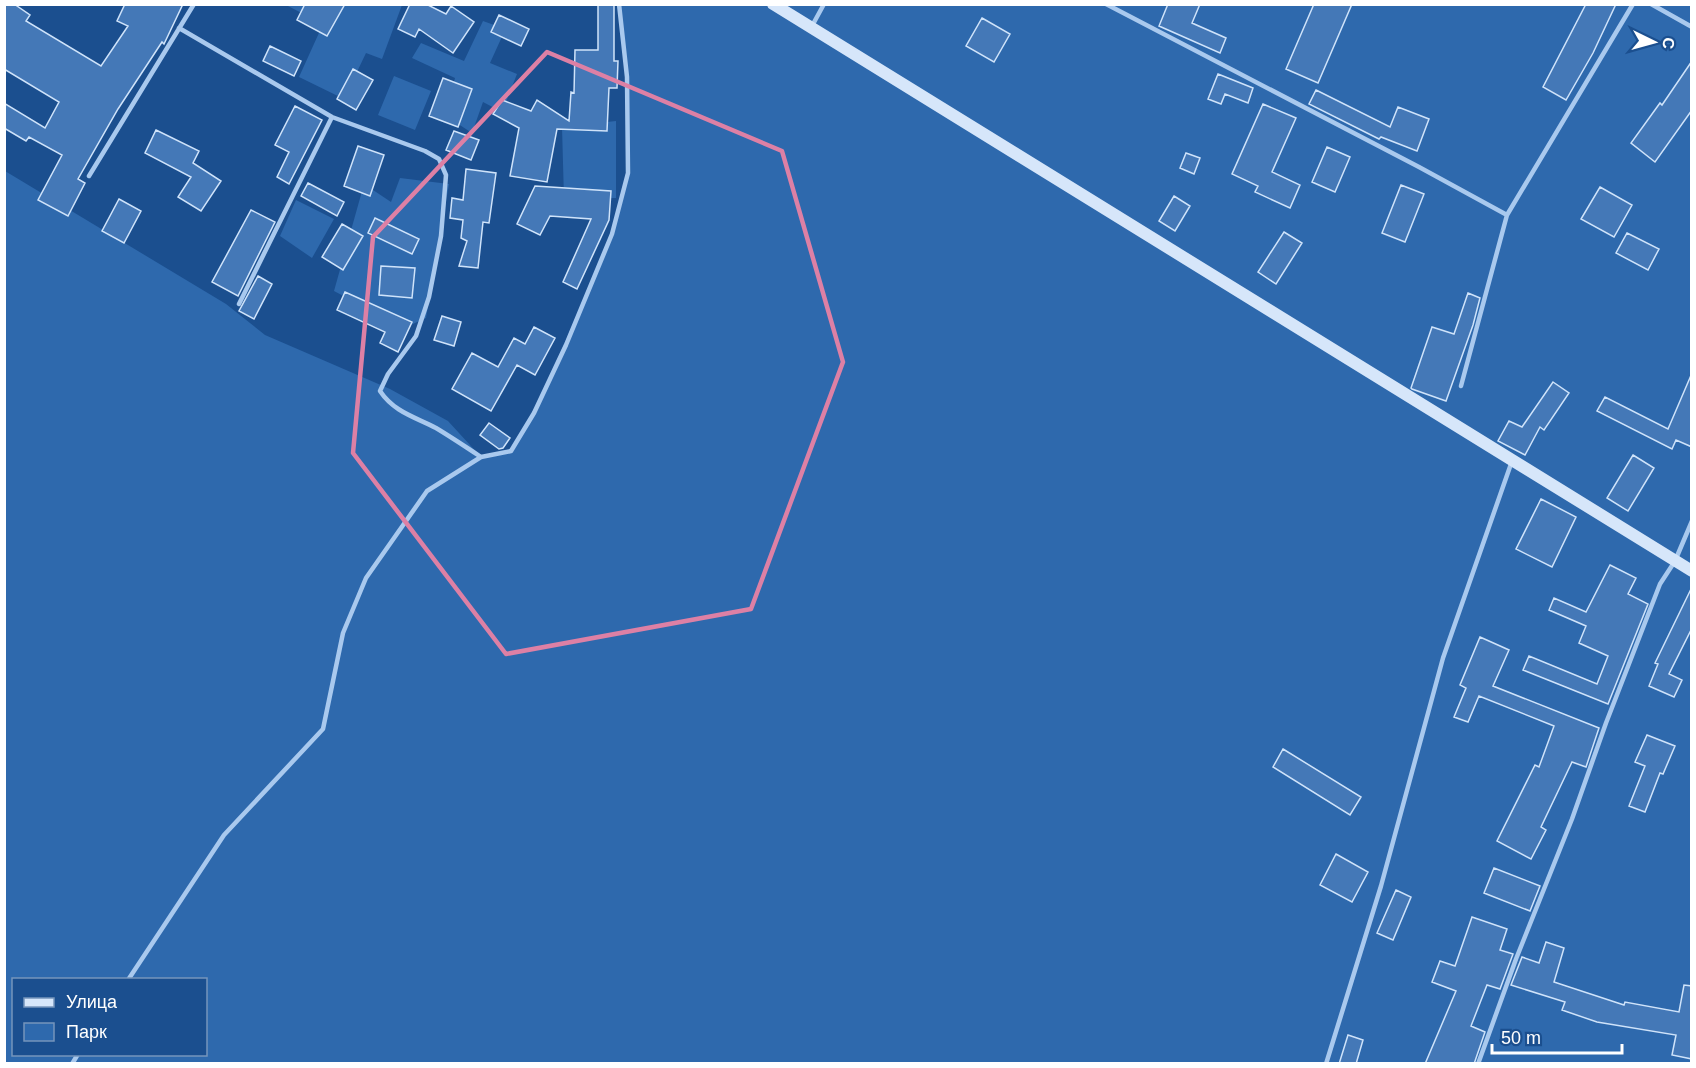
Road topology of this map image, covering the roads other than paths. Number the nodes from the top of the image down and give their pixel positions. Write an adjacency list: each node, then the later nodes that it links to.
1 (194, 4): 10 (lane)
2 (619, 4): 16 (lane)
3 (772, 4): 8 (street)
4 (824, 4): 8 (lane)
5 (1106, 4): 13 (lane)
6 (1633, 4): 13 (lane)
7 (1651, 4): 9 (lane)
8 (811, 27): 17 (street)
9 (1692, 27)
10 (179, 28): 11 (lane); 12 (lane)
11 (332, 117): 14 (lane); 16 (lane)
12 (89, 176)
13 (1507, 215): 15 (lane)
14 (239, 304)
15 (1461, 386)
16 (481, 457): 21 (lane)
17 (1512, 461): 19 (street); 22 (lane)
18 (1692, 521): 19 (lane)
19 (1675, 561): 20 (street); 23 (lane)
20 (1692, 571)
21 (129, 978)
22 (1326, 1064)
23 (1478, 1064)

